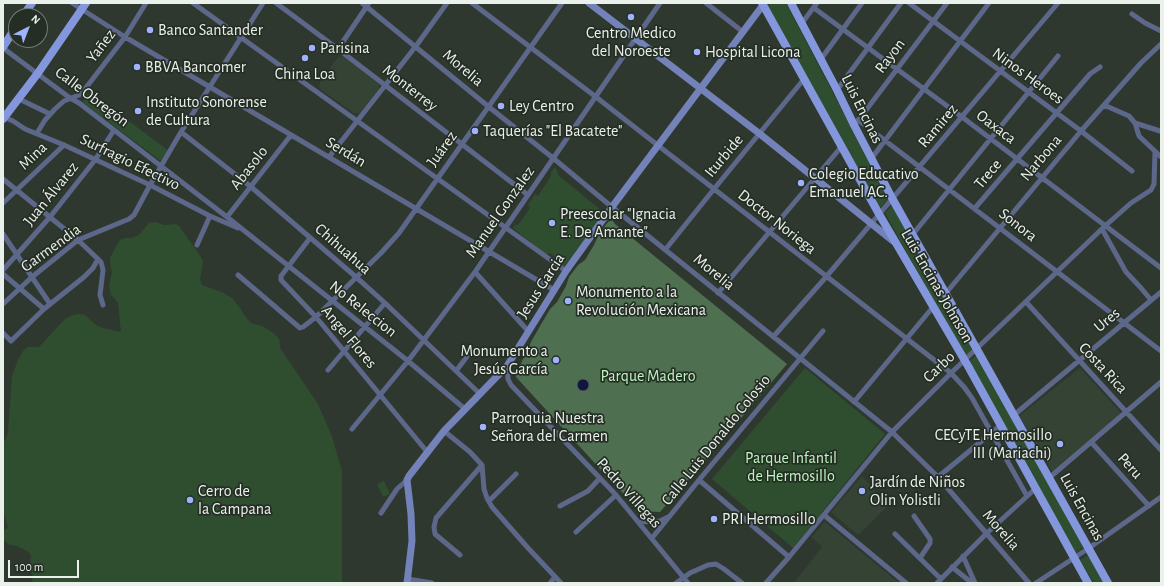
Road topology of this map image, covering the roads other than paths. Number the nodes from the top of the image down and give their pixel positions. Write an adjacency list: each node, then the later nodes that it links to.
1 (72, 3): 23 (street, Serdán)
2 (146, 3): 31 (street, Yañez)
3 (193, 3): 22 (street)
4 (263, 3): 32 (street, Garmendia)
5 (276, 3): 40 (street, Monterrey)
6 (447, 3): 36 (street)
7 (472, 3): 38 (street, Doctor Noriega)
8 (562, 3): 38 (street, Juárez)
9 (589, 3): 33 (street)
10 (660, 3): 33 (street, Manuel Gonzalez)
11 (706, 3): 30 (street)
12 (791, 3): 27 (main road, Luis Encinas)
13 (817, 3): 24 (street)
14 (862, 3): 28 (street)
15 (901, 3): 39 (street)
16 (908, 3): 26 (street, Ninos Heroes)
17 (947, 3): 26 (street, Rayon)
18 (989, 3): 34 (street)
19 (1058, 3): 45 (street, Ramirez)
20 (366, 4): 36 (street, Morelia); 40 (street)
21 (763, 4): 30 (street, Jesus Garcia); 47 (main road, Luis Encinas Johnson)
22 (200, 5): 32 (street)
23 (84, 6): 31 (street, Serdán); 46 (main road)
24 (814, 8): 27 (street); 28 (street, Oaxaca)
25 (1132, 14): 29 (street)
26 (933, 21): 34 (street, Ninos Heroes); 44 (street, Rayon)
27 (802, 23): 42 (main road, Luis Encinas)
28 (842, 29): 39 (street, Oaxaca); 42 (street)
29 (1161, 31)
30 (743, 32): 50 (street, Jesus Garcia)
31 (125, 37): 49 (street, Serdán); 55 (street, Yañez)
32 (241, 38): 49 (street, Garmendia); 63 (street)
33 (635, 39): 50 (street); 54 (street, Manuel Gonzalez)
34 (960, 42): 45 (street, Ninos Heroes); 52 (street)
35 (1161, 44): 57 (street, Narbona)
36 (416, 46): 48 (street); 58 (street, Morelia)
37 (3, 47): 46 (street, Calle Obregón)
38 (531, 47): 54 (street, Doctor Noriega); 58 (street, Juárez)
39 (868, 48): 44 (street, Oaxaca); 51 (street)
40 (338, 49): 48 (street, Monterrey)
41 (1058, 56): 53 (street)
42 (821, 59): 51 (main road, Luis Encinas)
43 (1100, 67): 59 (street, Trece)
44 (896, 70): 52 (street, Oaxaca); 64 (street, Rayon)
45 (1001, 72): 53 (street, Ninos Heroes); 62 (street, Ramirez)
46 (38, 73): 55 (street, Calle Obregón); 56 (main road)
47 (804, 79): 71 (street, Iturbide); 78 (main road, Luis Encinas Johnson)
48 (385, 86): 63 (street); 75 (street, Monterrey)
49 (211, 87): 69 (street, Garmendia); 72 (street, Serdán)
50 (700, 89): 71 (street); 77 (street, Jesus Garcia)
51 (837, 90): 64 (main road, Luis Encinas)
52 (924, 90): 62 (street, Oaxaca); 74 (street)
53 (1028, 92): 59 (street, Ninos Heroes); 73 (street)
54 (596, 97): 77 (street, Doctor Noriega); 82 (street, Manuel Gonzalez)
55 (70, 98): 60 (street, Yañez); 66 (street, Calle Obregón)
56 (19, 99): 60 (street); 61 (main road)
57 (1104, 106): 65 (street); 67 (street, Narbona)
58 (489, 107): 75 (street, Juárez); 82 (street, Morelia)
59 (1056, 112): 67 (street, Ninos Heroes); 84 (street, Trece)
60 (50, 114): 70 (street, Yañez)
61 (4, 118): 70 (street, Surfragio Efectivo)
62 (962, 118): 73 (street, Oaxaca); 87 (street, Ramirez)
63 (358, 122): 80 (street); 89 (street)
64 (856, 122): 74 (street, Sonora); 83 (main road, Luis Encinas)
65 (1135, 123): 68 (street); 79 (street)
66 (114, 130): 85 (street, Juan Álvarez); 86 (street, Calle Obregón)
67 (1081, 130): 88 (street, Ninos Heroes); 91 (street, Narbona)
68 (1160, 131)
69 (182, 132): 86 (street, Garmendia); 94 (street, Chihuahua)
70 (37, 133): 76 (street, Surfragio Efectivo)
71 (760, 134): 90 (street); 96 (street, Iturbide)
72 (291, 135): 80 (street, Serdán); 94 (street, Abasolo)
73 (991, 139): 84 (street, Oaxaca); 97 (street)
74 (886, 140): 83 (street); 87 (street, Sonora)
75 (461, 144): 89 (street, Juárez); 98 (street, Monterrey)
76 (64, 145): 85 (street, Surfragio Efectivo); 95 (street, Mina)
77 (658, 146): 96 (street, Doctor Noriega); 101 (street, Jesus Garcia)
78 (842, 146): 90 (street); 104 (main road, Luis Encinas Johnson)
79 (1154, 152): 81 (street); 111 (street, Carbo)
80 (329, 157): 103 (street, Serdán)
81 (1161, 157)
82 (553, 158): 98 (street, Manuel Gonzalez); 101 (street, Morelia)
83 (871, 159): 99 (main road, Luis Encinas)
84 (1017, 159): 91 (street, Oaxaca); 102 (street, Trece)
85 (95, 160): 93 (street, Surfragio Efectivo); 106 (street, Juan Álvarez)
86 (162, 166): 93 (street, Garmendia); 107 (street, Calle Obregón)
87 (920, 166): 97 (street, Sonora); 99 (street, Ramirez)
88 (1132, 171)
89 (437, 178): 103 (street, Juárez); 109 (street)
90 (815, 178): 108 (street); 113 (street)
91 (1042, 178): 110 (street, Narbona); 111 (street, Oaxaca)
92 (3, 179): 95 (street)
93 (150, 185): 105 (street, Surfragio Efectivo); 117 (street, Garmendia)
94 (250, 186): 107 (street, Abasolo); 116 (street, Chihuahua)
95 (16, 189): 100 (street, Mina); 106 (street)
96 (714, 189): 113 (street, Doctor Noriega); 120 (street, Iturbide)
97 (950, 189): 102 (street, Sonora); 115 (street)
98 (528, 195): 109 (street, Manuel Gonzalez)
99 (892, 198): 104 (street, Ramirez); 115 (main road, Luis Encinas)
100 (3, 203)
101 (612, 207): 120 (street, Morelia); 127 (street, Jesus Garcia)
102 (975, 208): 110 (street, Sonora)
103 (416, 209): 121 (street, Serdán); 133 (street, Juárez)
104 (880, 214): 108 (street, Ramirez); 118 (main road, Luis Encinas Johnson)
105 (210, 216): 112 (street, Surfragio Efectivo); 119 (street)
106 (50, 217): 117 (street); 122 (street, Juan Álvarez)
107 (227, 217): 112 (street, Calle Obregón)
108 (872, 223): 118 (street); 134 (street, Ramirez)
109 (506, 227): 121 (street, Manuel Gonzalez); 127 (street)
110 (1000, 227): 129 (street, Sonora); 139 (street, Narbona)
111 (1103, 228): 125 (street, Oaxaca); 129 (street, Carbo); 140 (street)
112 (244, 231): 124 (street, No Releccion)
113 (770, 232): 134 (street, Doctor Noriega); 138 (street)
114 (3, 234): 122 (street)
115 (913, 234): 139 (main road, Luis Encinas)
116 (310, 238): 124 (street, Angel Flores); 133 (street, Chihuahua)
117 (78, 240): 123 (street); 132 (street, Garmendia)
118 (896, 243): 147 (main road, Luis Encinas Johnson)
119 (197, 245)
120 (665, 250): 138 (street, Morelia)
121 (489, 252): 128 (street, Manuel Gonzalez); 136 (street, Serdán)
122 (17, 254): 126 (street, Juan Álvarez); 132 (street)
123 (98, 259): 145 (street); 146 (street)
124 (288, 266): 141 (street, No Releccion); 149 (street, Angel Flores)
125 (1161, 268)
126 (3, 270)
127 (566, 271): 136 (street, Jesus Garcia)
128 (475, 272): 152 (street); 156 (street, Manuel Gonzalez)
129 (1058, 272): 142 (street, Carbo); 150 (street, Sonora)
130 (3, 274): 135 (street)
131 (238, 275): 149 (street, Juárez)
132 (32, 277): 135 (street, Garmendia); 145 (street)
133 (356, 277): 141 (street, Juárez); 143 (street, Chihuahua)
134 (826, 277): 155 (street, Ramirez); 157 (street, Doctor Noriega)
135 (19, 287): 144 (street, Garmendia); 148 (street)
136 (554, 290): 152 (street, Jesus Garcia)
137 (1161, 292): 140 (street, Ures)
138 (718, 293): 155 (street, Morelia)
139 (946, 293): 158 (main road, Luis Encinas)
140 (1151, 300): 150 (street, Ures)
141 (332, 302): 149 (street, Juárez); 151 (street, No Releccion)
142 (1026, 302): 158 (street, Carbo); 165 (street, Costa Rica)
143 (385, 303): 151 (street); 156 (street, Chihuahua)
144 (3, 304)
145 (50, 304): 148 (street)
146 (103, 305)
147 (934, 307): 157 (street); 163 (main road, Luis Encinas Johnson)
148 (44, 309): 154 (street)
149 (316, 317): 160 (street, Angel Flores)
150 (1124, 323): 161 (street, Sonora); 165 (street, Ures)
151 (365, 328): 160 (street); 164 (street, No Releccion)
152 (528, 331): 166 (street, Jesus Garcia)
153 (823, 332): 162 (street, Calle Luis Donaldo Colosio)
154 (3, 333)
155 (773, 337): 162 (street, Morelia)
156 (423, 340): 164 (street, Manuel Gonzalez); 168 (street, Chihuahua)
157 (907, 340): 169 (street, Doctor Noriega); 175 (street)
158 (977, 348): 163 (street, Carbo); 178 (main road, Luis Encinas)
159 (472, 350): 168 (street)
160 (345, 351): 167 (street); 173 (street, Angel Flores)
161 (1161, 351)
162 (800, 359): 175 (street, Morelia); 193 (street, Calle Luis Donaldo Colosio)
163 (964, 360): 169 (street, Carbo); 171 (main road, Luis Encinas Johnson)
164 (408, 361): 173 (street, Manuel Gonzalez); 176 (street, No Releccion)
165 (1078, 361): 177 (street, Costa Rica); 178 (street, Ures)
166 (507, 366): 172 (street, Jesus Garcia); 190 (street, Pedro Villegas)
167 (328, 370)
168 (456, 372): 172 (street, Chihuahua)
169 (951, 373): 174 (street, Doctor Noriega); 182 (street, Carbo)
170 (1161, 382): 177 (street)
171 (982, 391): 174 (street); 179 (main road, Luis Encinas Johnson)
172 (480, 394): 176 (street, Jesus Garcia)
173 (380, 395): 180 (street, Manuel Gonzalez); 186 (street, Angel Flores)
174 (972, 398): 183 (street, Doctor Noriega)
175 (854, 402): 182 (street, Morelia)
176 (465, 409): 181 (street, Jesus Garcia)
177 (1125, 412): 184 (street); 185 (street, Costa Rica)
178 (1014, 415): 191 (main road, Luis Encinas)
179 (1001, 425): 183 (street); 194 (main road, Luis Encinas Johnson)
180 (352, 429)
181 (444, 431): 186 (street, Jesus Garcia); 187 (street)
182 (892, 432): 189 (street, Morelia); 202 (street, Carbo)
183 (992, 433): 189 (street); 196 (street, Doctor Noriega)
184 (1092, 443): 191 (street); 200 (street, Peru)
185 (1161, 450)
186 (428, 453): 192 (street, Jesus Garcia)
187 (482, 465): 198 (street); 211 (street)
188 (516, 474): 198 (street)
189 (938, 477): 207 (street, Morelia)
190 (600, 478): 195 (street, Pedro Villegas); 199 (street)
191 (1049, 478): 210 (main road, Luis Encinas)
192 (407, 480): 201 (street); 220 (street)
193 (699, 480): 203 (street, Calle Luis Donaldo Colosio); 213 (street)
194 (1036, 488): 196 (street); 215 (main road, Luis Encinas Johnson)
195 (616, 495): 205 (street, Pedro Villegas); 206 (street)
196 (1027, 496): 207 (street)
197 (1161, 497): 200 (street)
198 (489, 501): 217 (street)
199 (560, 506)
200 (1149, 506): 210 (street)
201 (381, 513)
202 (824, 515): 213 (street, Carbo); 228 (street)
203 (671, 516): 205 (street); 209 (street, Calle Luis Donaldo Colosio)
204 (914, 516): 214 (street)
205 (639, 522): 209 (street, Pedro Villegas)
206 (576, 532)
207 (987, 533): 212 (street); 232 (street, Morelia)
208 (895, 534): 214 (street)
209 (652, 538): 218 (street, Pedro Villegas)
210 (1089, 548): 215 (street); 235 (main road, Luis Encinas)
211 (460, 555)
212 (963, 556): 216 (street); 231 (street)
213 (789, 557): 227 (street, Carbo)
214 (920, 558): 219 (street)
215 (1074, 558): 233 (street); 234 (main road, Luis Encinas Johnson)
216 (952, 568): 219 (street); 230 (street)
217 (555, 577): 222 (street); 223 (street)
218 (684, 577): 224 (street); 225 (street, Pedro Villegas); 226 (street)
219 (941, 579): 229 (street)
220 (408, 581): 221 (street)
221 (432, 583)
222 (550, 583)
223 (561, 583)
224 (676, 583)
225 (688, 583)
226 (742, 583)
227 (766, 583)
228 (906, 583)
229 (937, 583)
230 (972, 583)
231 (975, 583)
232 (1029, 583)
233 (1036, 583)
234 (1088, 583)
235 (1108, 583)

